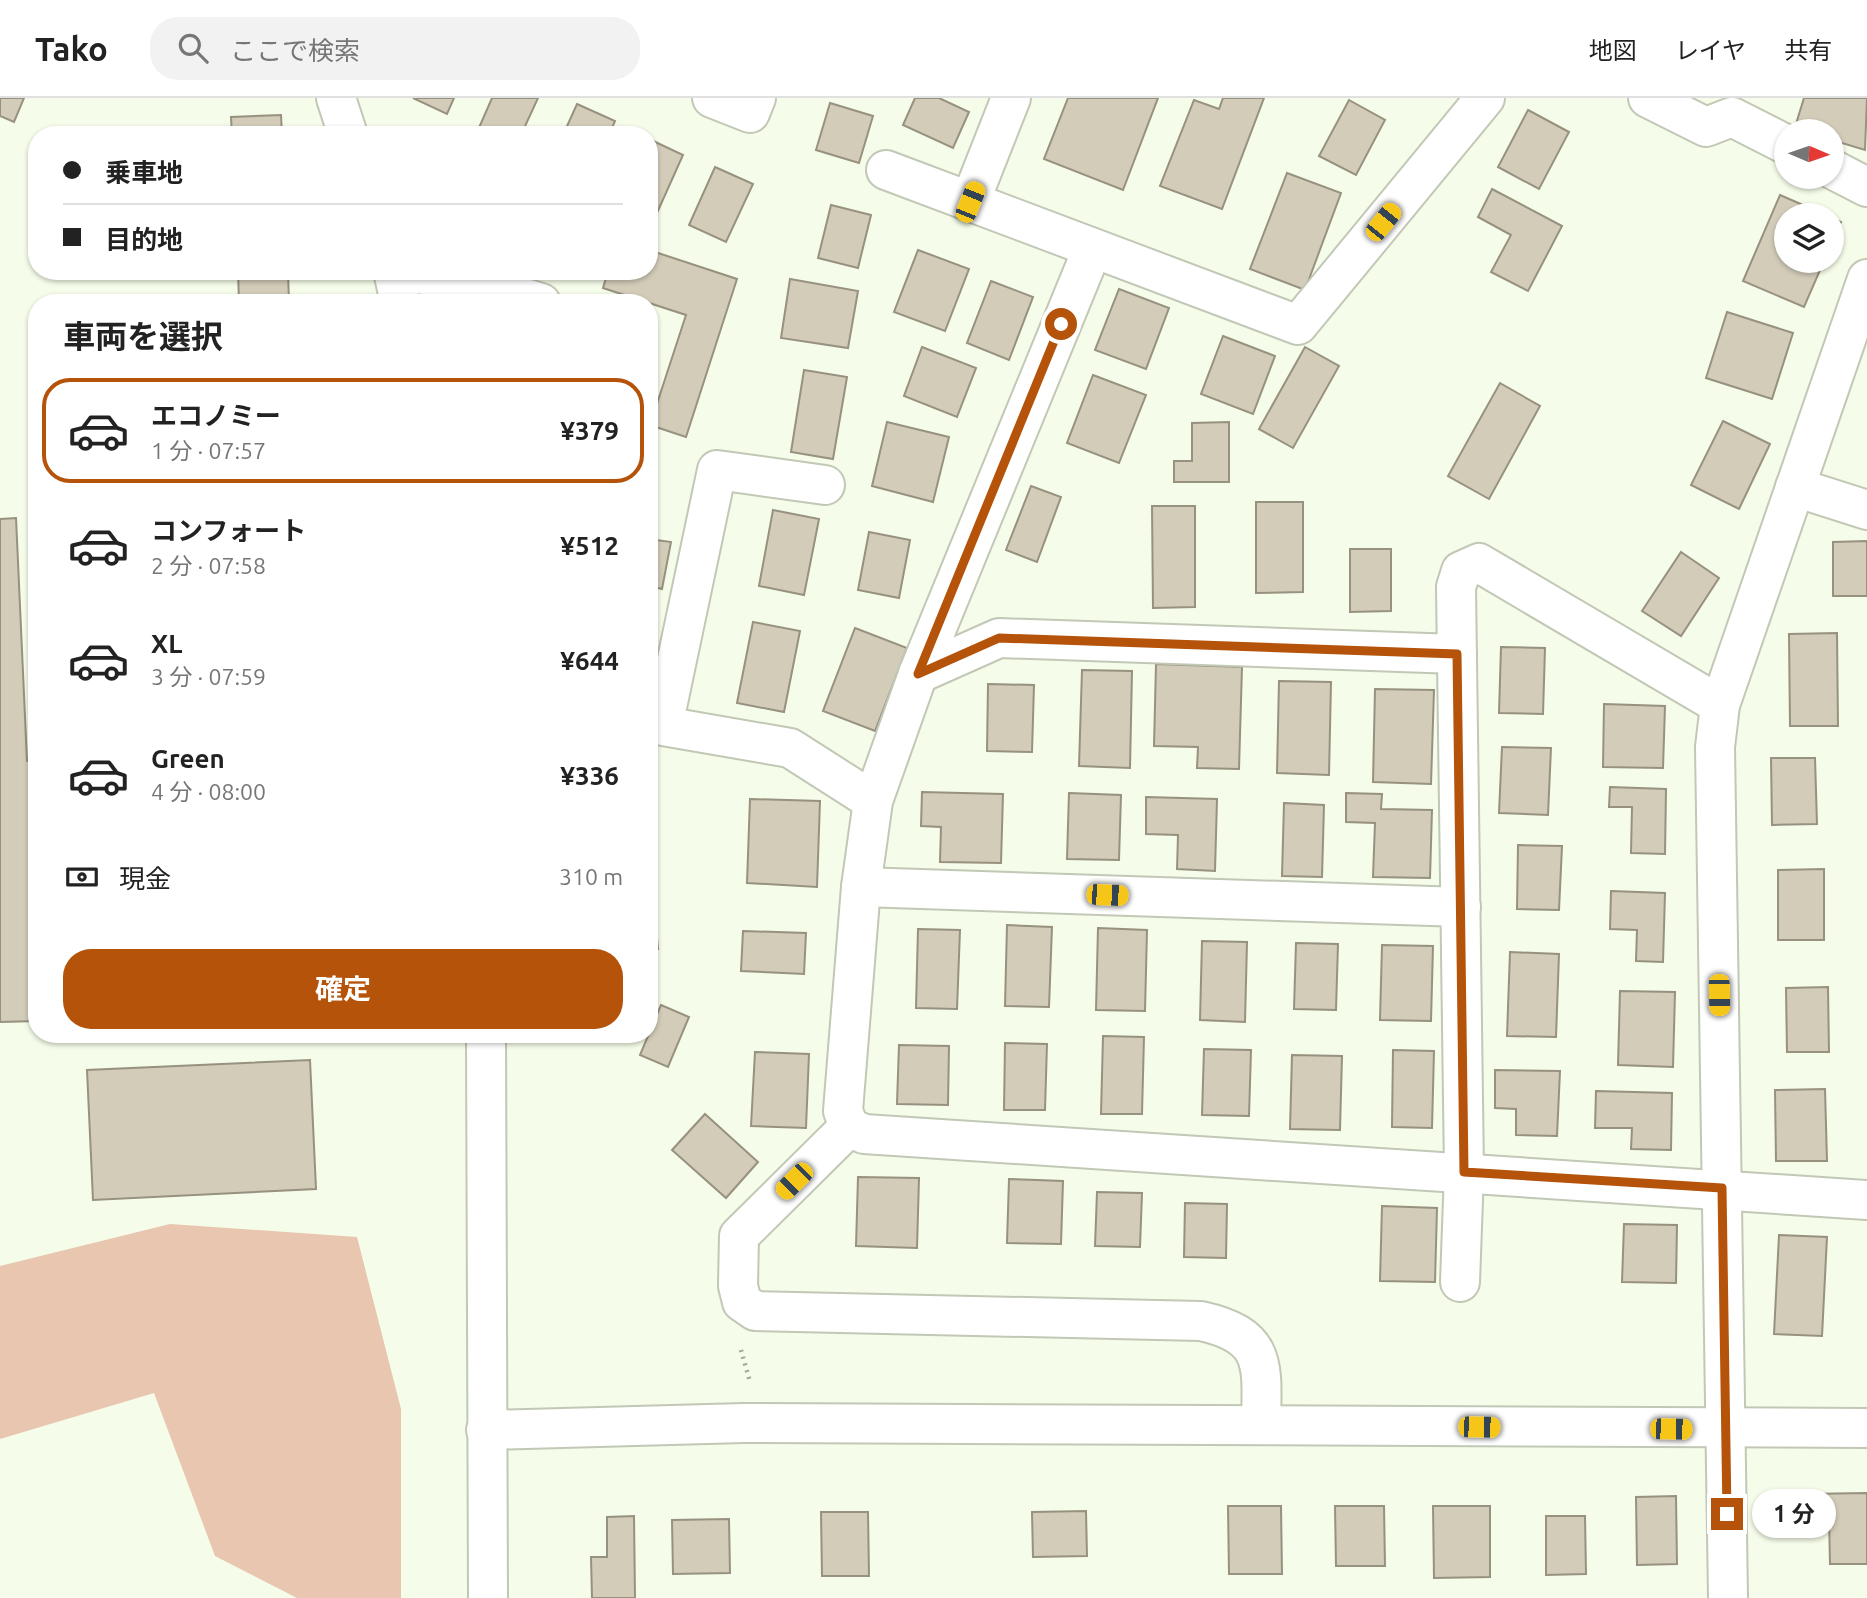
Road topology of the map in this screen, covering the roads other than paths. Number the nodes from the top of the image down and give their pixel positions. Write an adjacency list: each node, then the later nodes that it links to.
1 (336, 98): 7 (street)
2 (712, 98): 3 (street)
3 (756, 98)
4 (1011, 98): 12 (street)
5 (1485, 98): 13 (street)
6 (1648, 98): 8 (street)
7 (345, 126)
8 (1774, 138)
9 (886, 170): 12 (street)
10 (1844, 175): 11 (street)
11 (1867, 187)
12 (970, 202): 13 (street)
13 (1092, 250): 21 (street)
14 (1867, 279): 18 (street)
15 (461, 280): 16 (street)
16 (512, 294)
17 (825, 485): 23 (street)
18 (1795, 487): 19 (street); 22 (street)
19 (1867, 510)
20 (1457, 654): 21 (street); 22 (street); 25 (street)
21 (918, 674): 23 (street)
22 (1720, 705): 29 (street)
23 (873, 801): 24 (street)
24 (861, 887): 25 (street); 27 (street)
25 (1461, 906): 28 (street)
26 (486, 1043): 34 (street)
27 (849, 1127): 28 (street); 32 (street)
28 (1464, 1172): 29 (street); 31 (street)
29 (1722, 1188): 30 (street); 35 (street)
30 (1867, 1200)
31 (1460, 1282)
32 (1261, 1424): 34 (street); 35 (street)
33 (1867, 1428): 35 (street)
34 (486, 1430): 36 (street)
35 (1726, 1430): 37 (street)
36 (488, 1598)
37 (1728, 1598)

